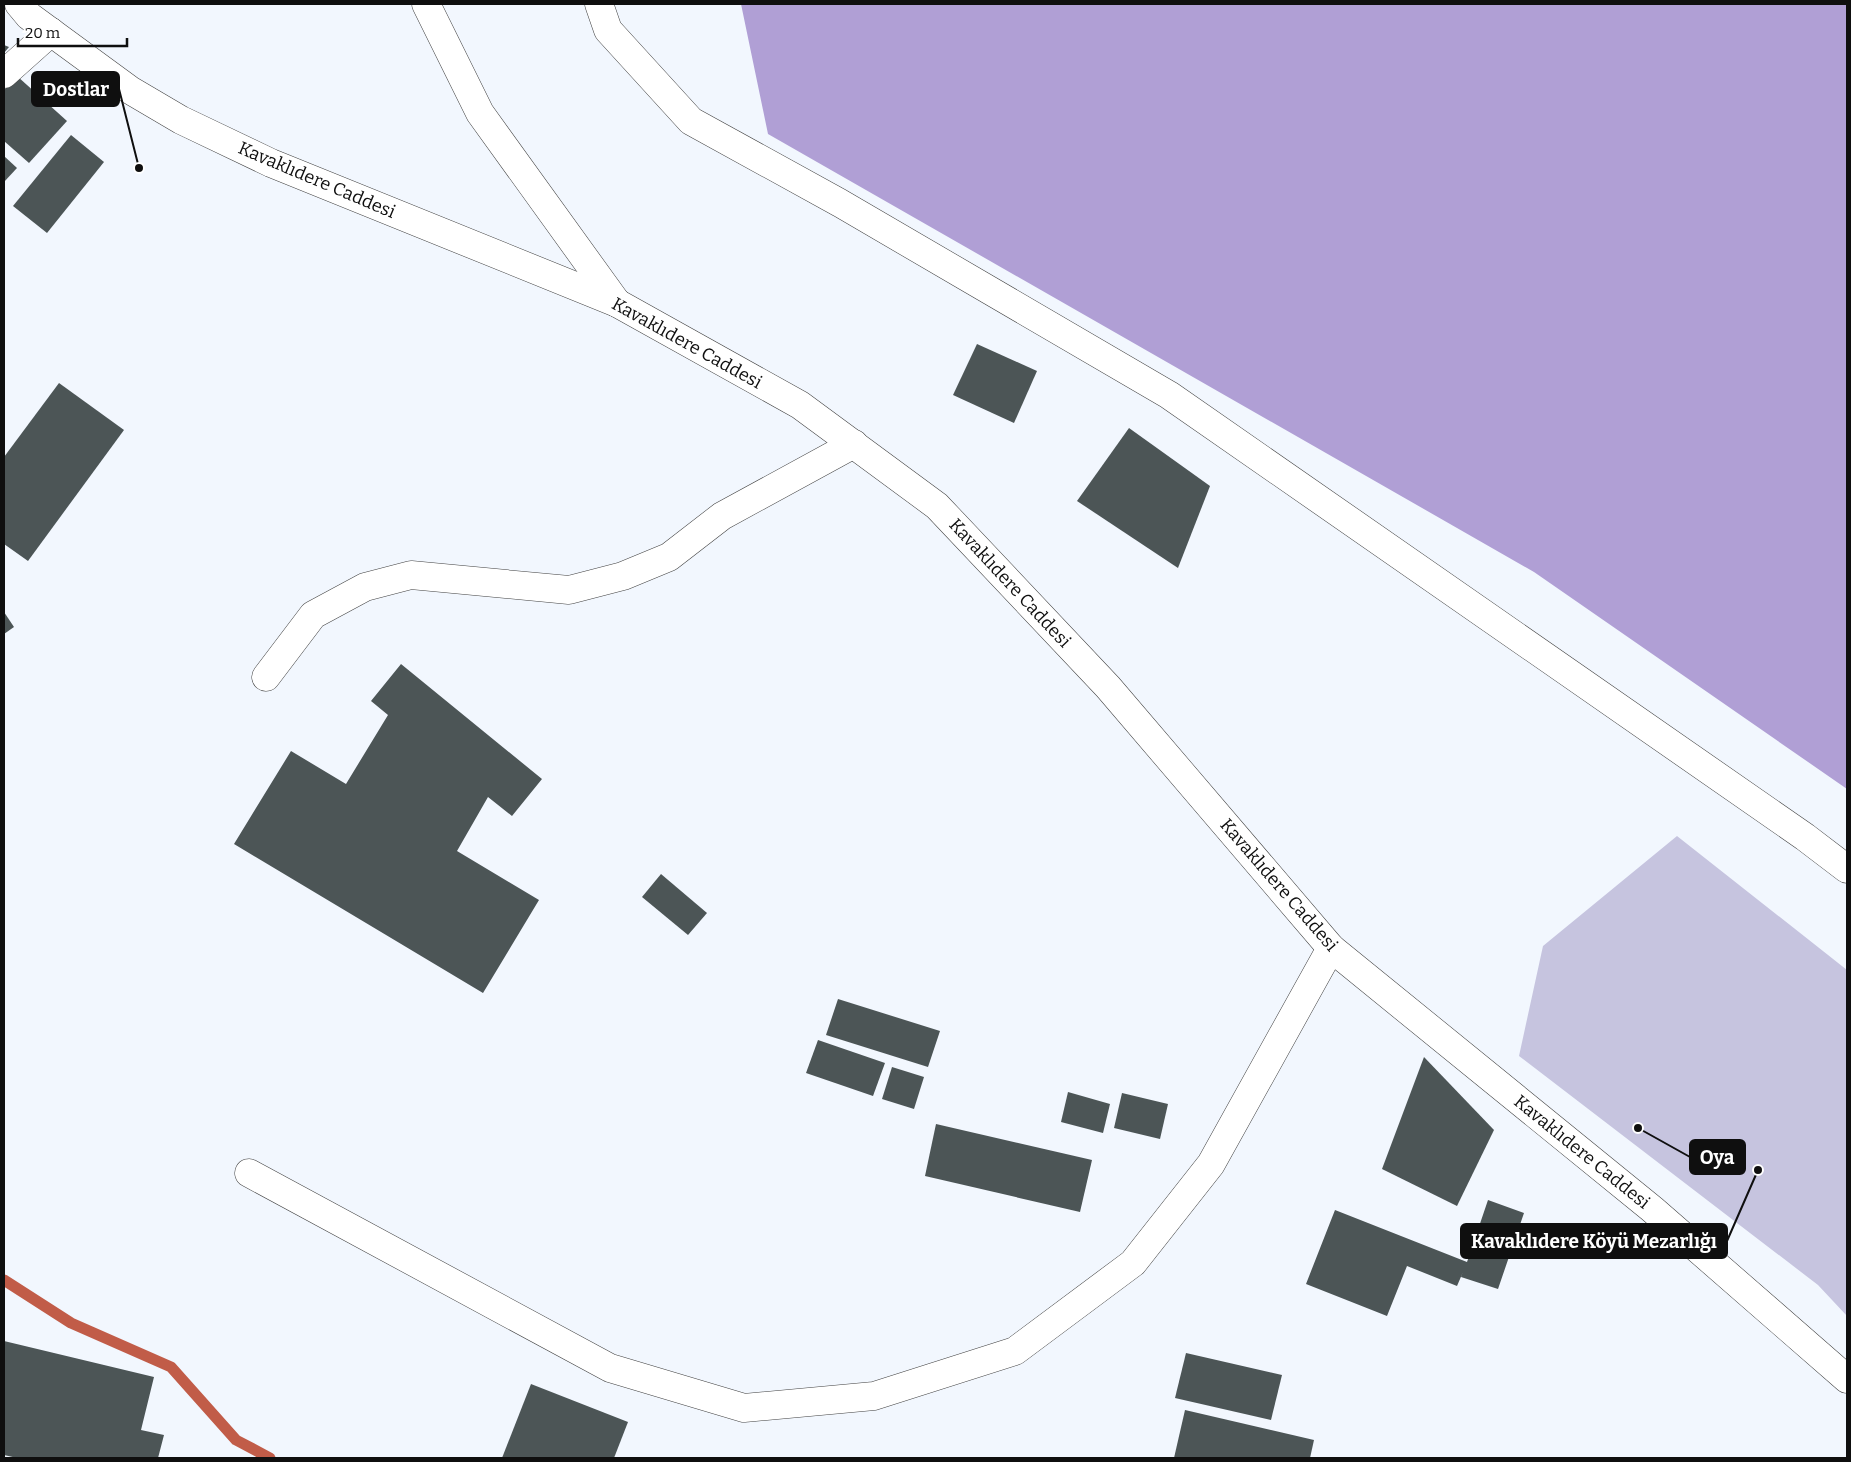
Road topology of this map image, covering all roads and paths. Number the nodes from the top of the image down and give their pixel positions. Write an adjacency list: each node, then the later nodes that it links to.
1 (19, 4): 4 (street, Kavaklıdere Caddesi)
2 (426, 4): 6 (street)
3 (599, 4): 9 (street)
4 (51, 32): 5 (street); 6 (street, Kavaklıdere Caddesi)
5 (4, 74)
6 (617, 303): 7 (street, Kavaklıdere Caddesi)
7 (854, 444): 8 (street); 10 (street, Kavaklıdere Caddesi)
8 (266, 677)
9 (1847, 868)
10 (1332, 948): 11 (street); 12 (street, Kavaklıdere Caddesi)
11 (249, 1173)
12 (1847, 1379)

